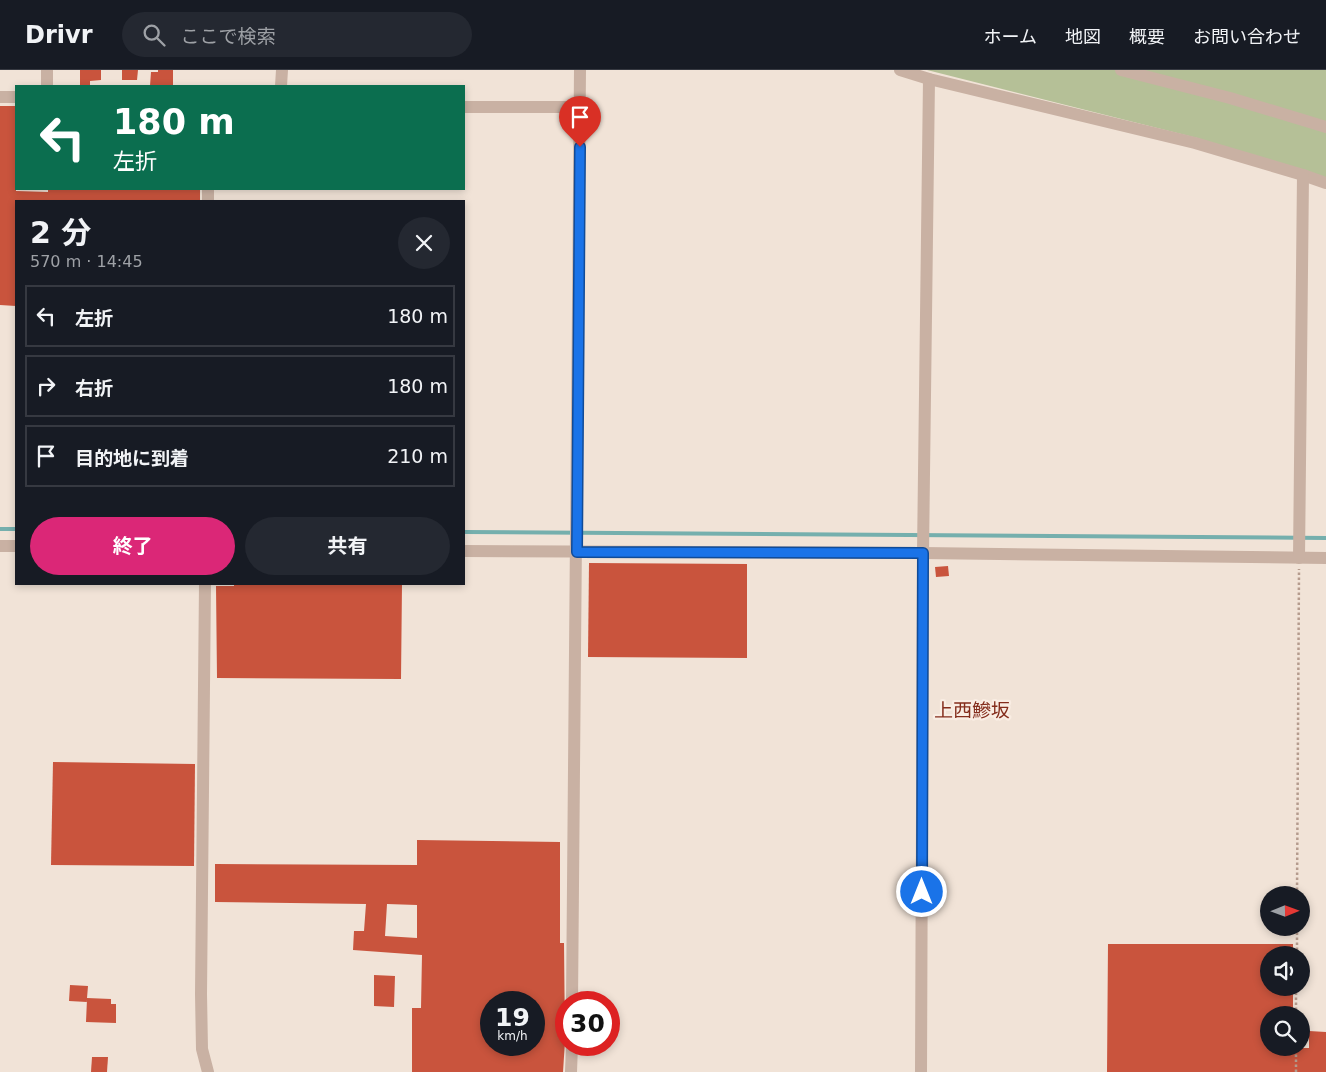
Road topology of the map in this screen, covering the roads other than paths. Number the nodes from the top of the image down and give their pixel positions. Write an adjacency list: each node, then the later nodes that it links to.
1 (47, 70): 7 (street)
2 (282, 70): 8 (street)
3 (580, 70): 12 (street)
4 (900, 70): 6 (street)
5 (1121, 70): 13 (street)
6 (929, 78): 14 (street); 19 (street)
7 (47, 85)
8 (281, 85)
9 (0, 97): 10 (street)
10 (15, 97)
11 (465, 106): 12 (street)
12 (580, 107): 18 (street)
13 (1326, 127)
14 (1303, 175): 15 (street); 21 (street)
15 (1326, 184)
16 (0, 546): 17 (street)
17 (15, 546)
18 (577, 547): 19 (street); 20 (street); 24 (street)
19 (924, 549): 21 (street); 28 (street)
20 (465, 551)
21 (1299, 552): 22 (street)
22 (1326, 558)
23 (205, 585): 26 (street)
24 (572, 991)
25 (572, 1056): 27 (street)
26 (208, 1072)
27 (572, 1072)
28 (921, 1072)

